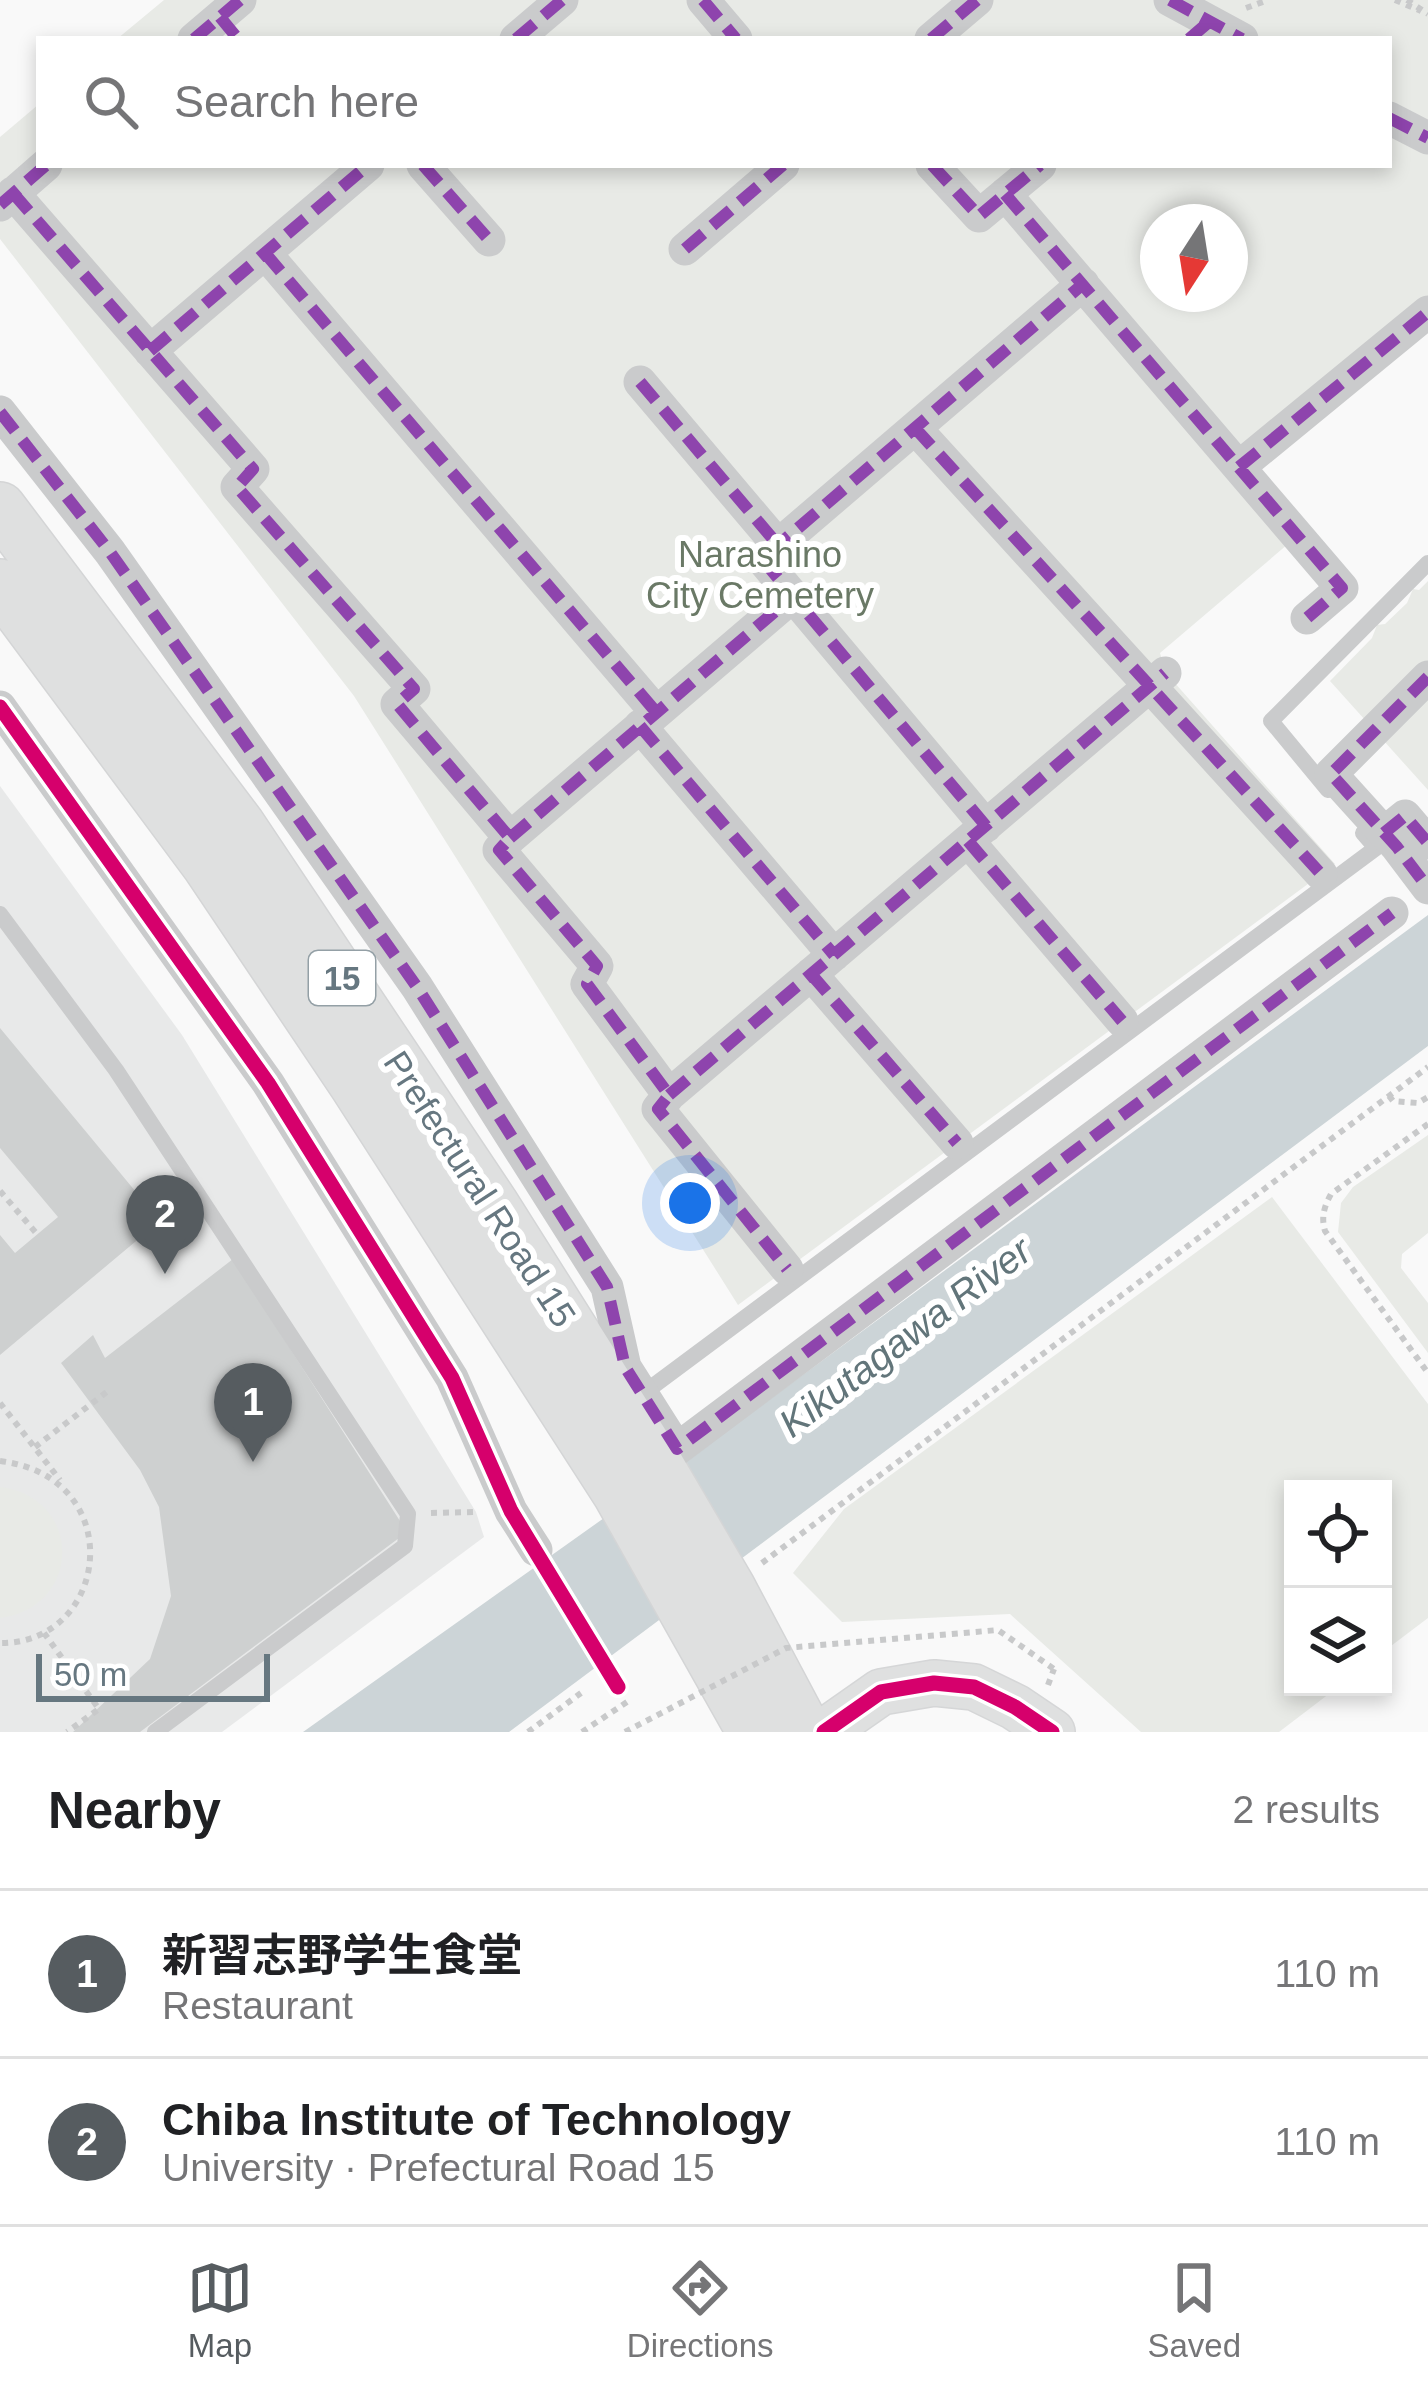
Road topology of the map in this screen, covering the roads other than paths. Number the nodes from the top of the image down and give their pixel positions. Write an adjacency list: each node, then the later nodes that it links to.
1 (703, 0): 7 (street)
2 (977, 0): 8 (street)
3 (1170, 0): 5 (street)
4 (554, 3): 6 (street)
5 (1199, 30)
6 (519, 36)
7 (733, 36)
8 (935, 36)
9 (1392, 120): 10 (street)
10 (1428, 139)
11 (43, 168): 18 (street)
12 (357, 168): 21 (street)
13 (426, 168): 19 (street)
14 (780, 168): 20 (street)
15 (935, 168): 17 (street)
16 (1036, 168): 17 (street)
17 (1005, 194): 22 (street)
18 (7, 199): 24 (street)
19 (489, 240)
20 (685, 249)
21 (266, 253): 24 (street); 38 (street)
22 (1083, 284): 27 (street); 28 (street)
23 (1428, 311): 28 (street)
24 (150, 351): 40 (street)
25 (640, 382): 30 (street)
26 (0, 412): 51 (street)
27 (915, 428): 30 (street); 36 (street)
28 (1240, 467): 34 (street)
29 (0, 508): 51 (main road, Prefectural Road 15 / 15)
30 (778, 545): 33 (street)
31 (1428, 562): 51 (lane)
32 (0, 585): 52 (main road, Prefectural Road 15 / 15)
33 (793, 596): 38 (street); 39 (street)
34 (1307, 618)
35 (1428, 677): 41 (street)
36 (1158, 679): 39 (street); 42 (street)
37 (0, 707): 53 (street)
38 (648, 719): 40 (street); 46 (street)
39 (977, 833): 46 (street); 47 (street)
40 (510, 838): 48 (street)
41 (1403, 841): 43 (street)
42 (1321, 874)
43 (1428, 888)
44 (1392, 913): 51 (street)
45 (0, 914): 55 (lane)
46 (823, 964): 48 (street); 49 (street)
47 (1122, 1021)
48 (669, 1095): 50 (street)
49 (957, 1143)
50 (787, 1269)
51 (632, 1401): 52 (main road, Prefectural Road 15 / 15)
52 (639, 1480): 54 (main road, 15)
53 (536, 1550)
54 (724, 1589): 56 (main road, 15); 57 (main road, 15)
55 (155, 1732)
56 (752, 1732)
57 (806, 1732)
58 (824, 1732): 59 (street)
59 (1052, 1732)

